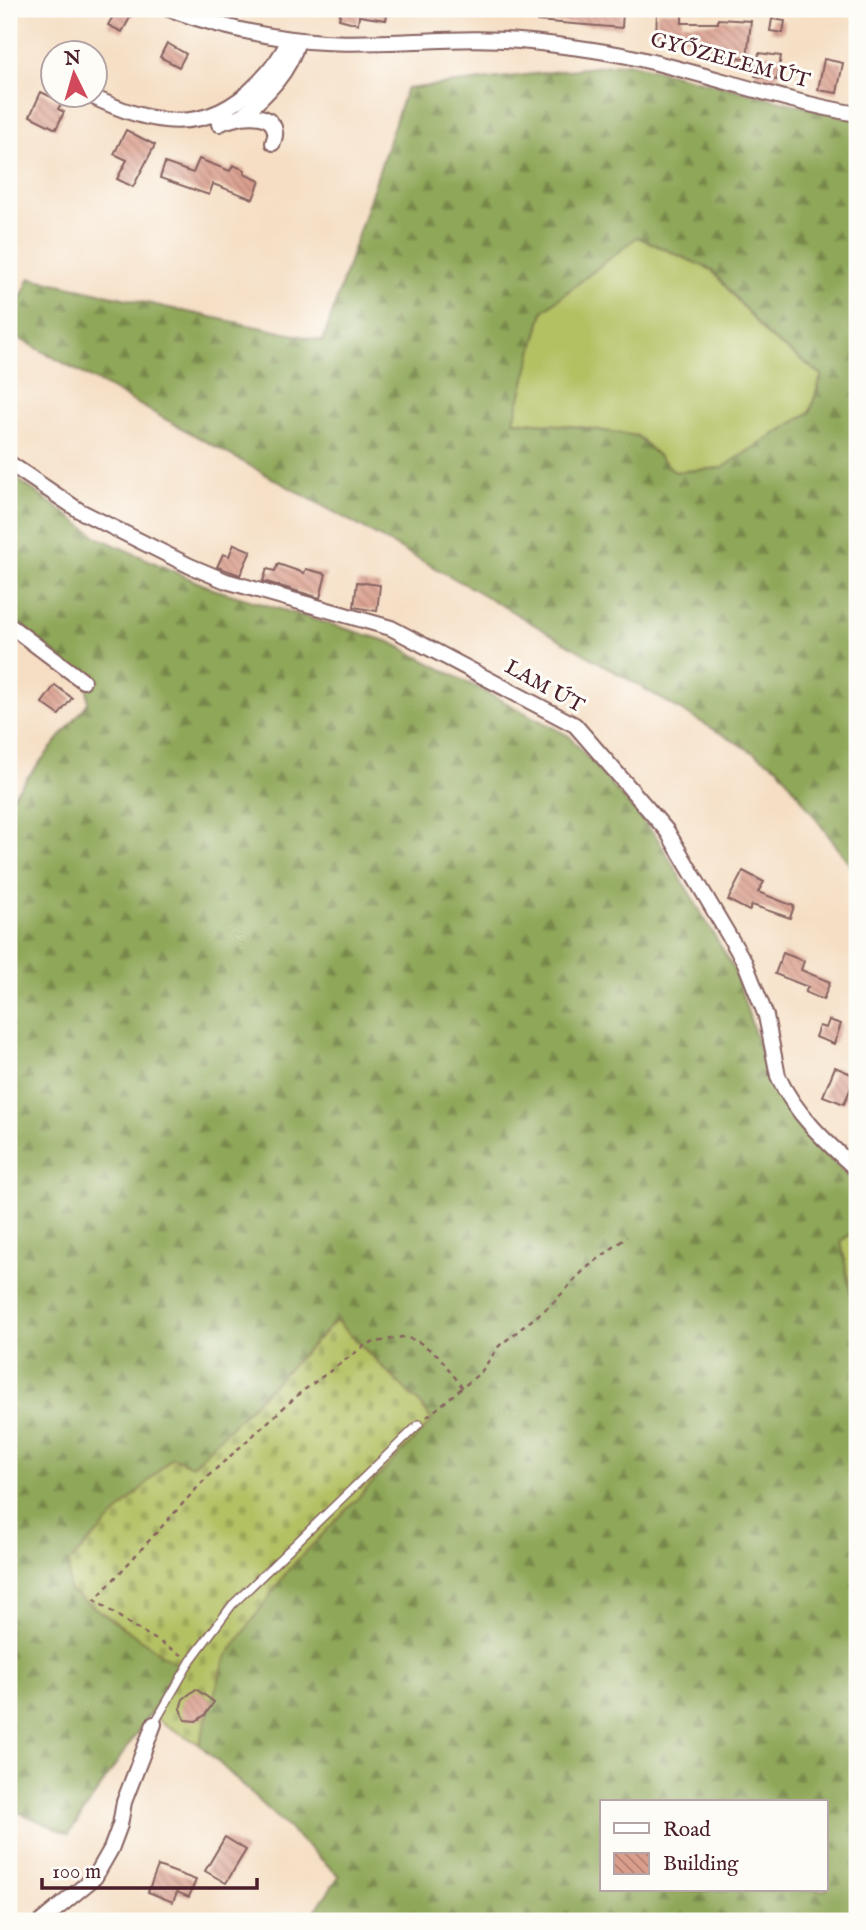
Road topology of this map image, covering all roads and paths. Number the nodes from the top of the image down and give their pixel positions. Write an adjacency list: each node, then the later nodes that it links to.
1 (169, 9): 2 (street, GYŐZELEM ÚT)
2 (293, 39): 3 (street); 4 (street, GYŐZELEM ÚT); 5 (street)
3 (108, 102)
4 (857, 114)
5 (240, 117): 6 (street); 7 (street)
6 (219, 124)
7 (273, 143)
8 (9, 464): 11 (street, LAM ÚT)
9 (9, 625): 10 (street)
10 (83, 681)
11 (857, 1171)
12 (626, 1237): 13 (path)
13 (463, 1388): 14 (path); 15 (path)
14 (419, 1423): 15 (lane)
15 (191, 1660): 16 (lane)
16 (154, 1724): 17 (street)
17 (43, 1921)

